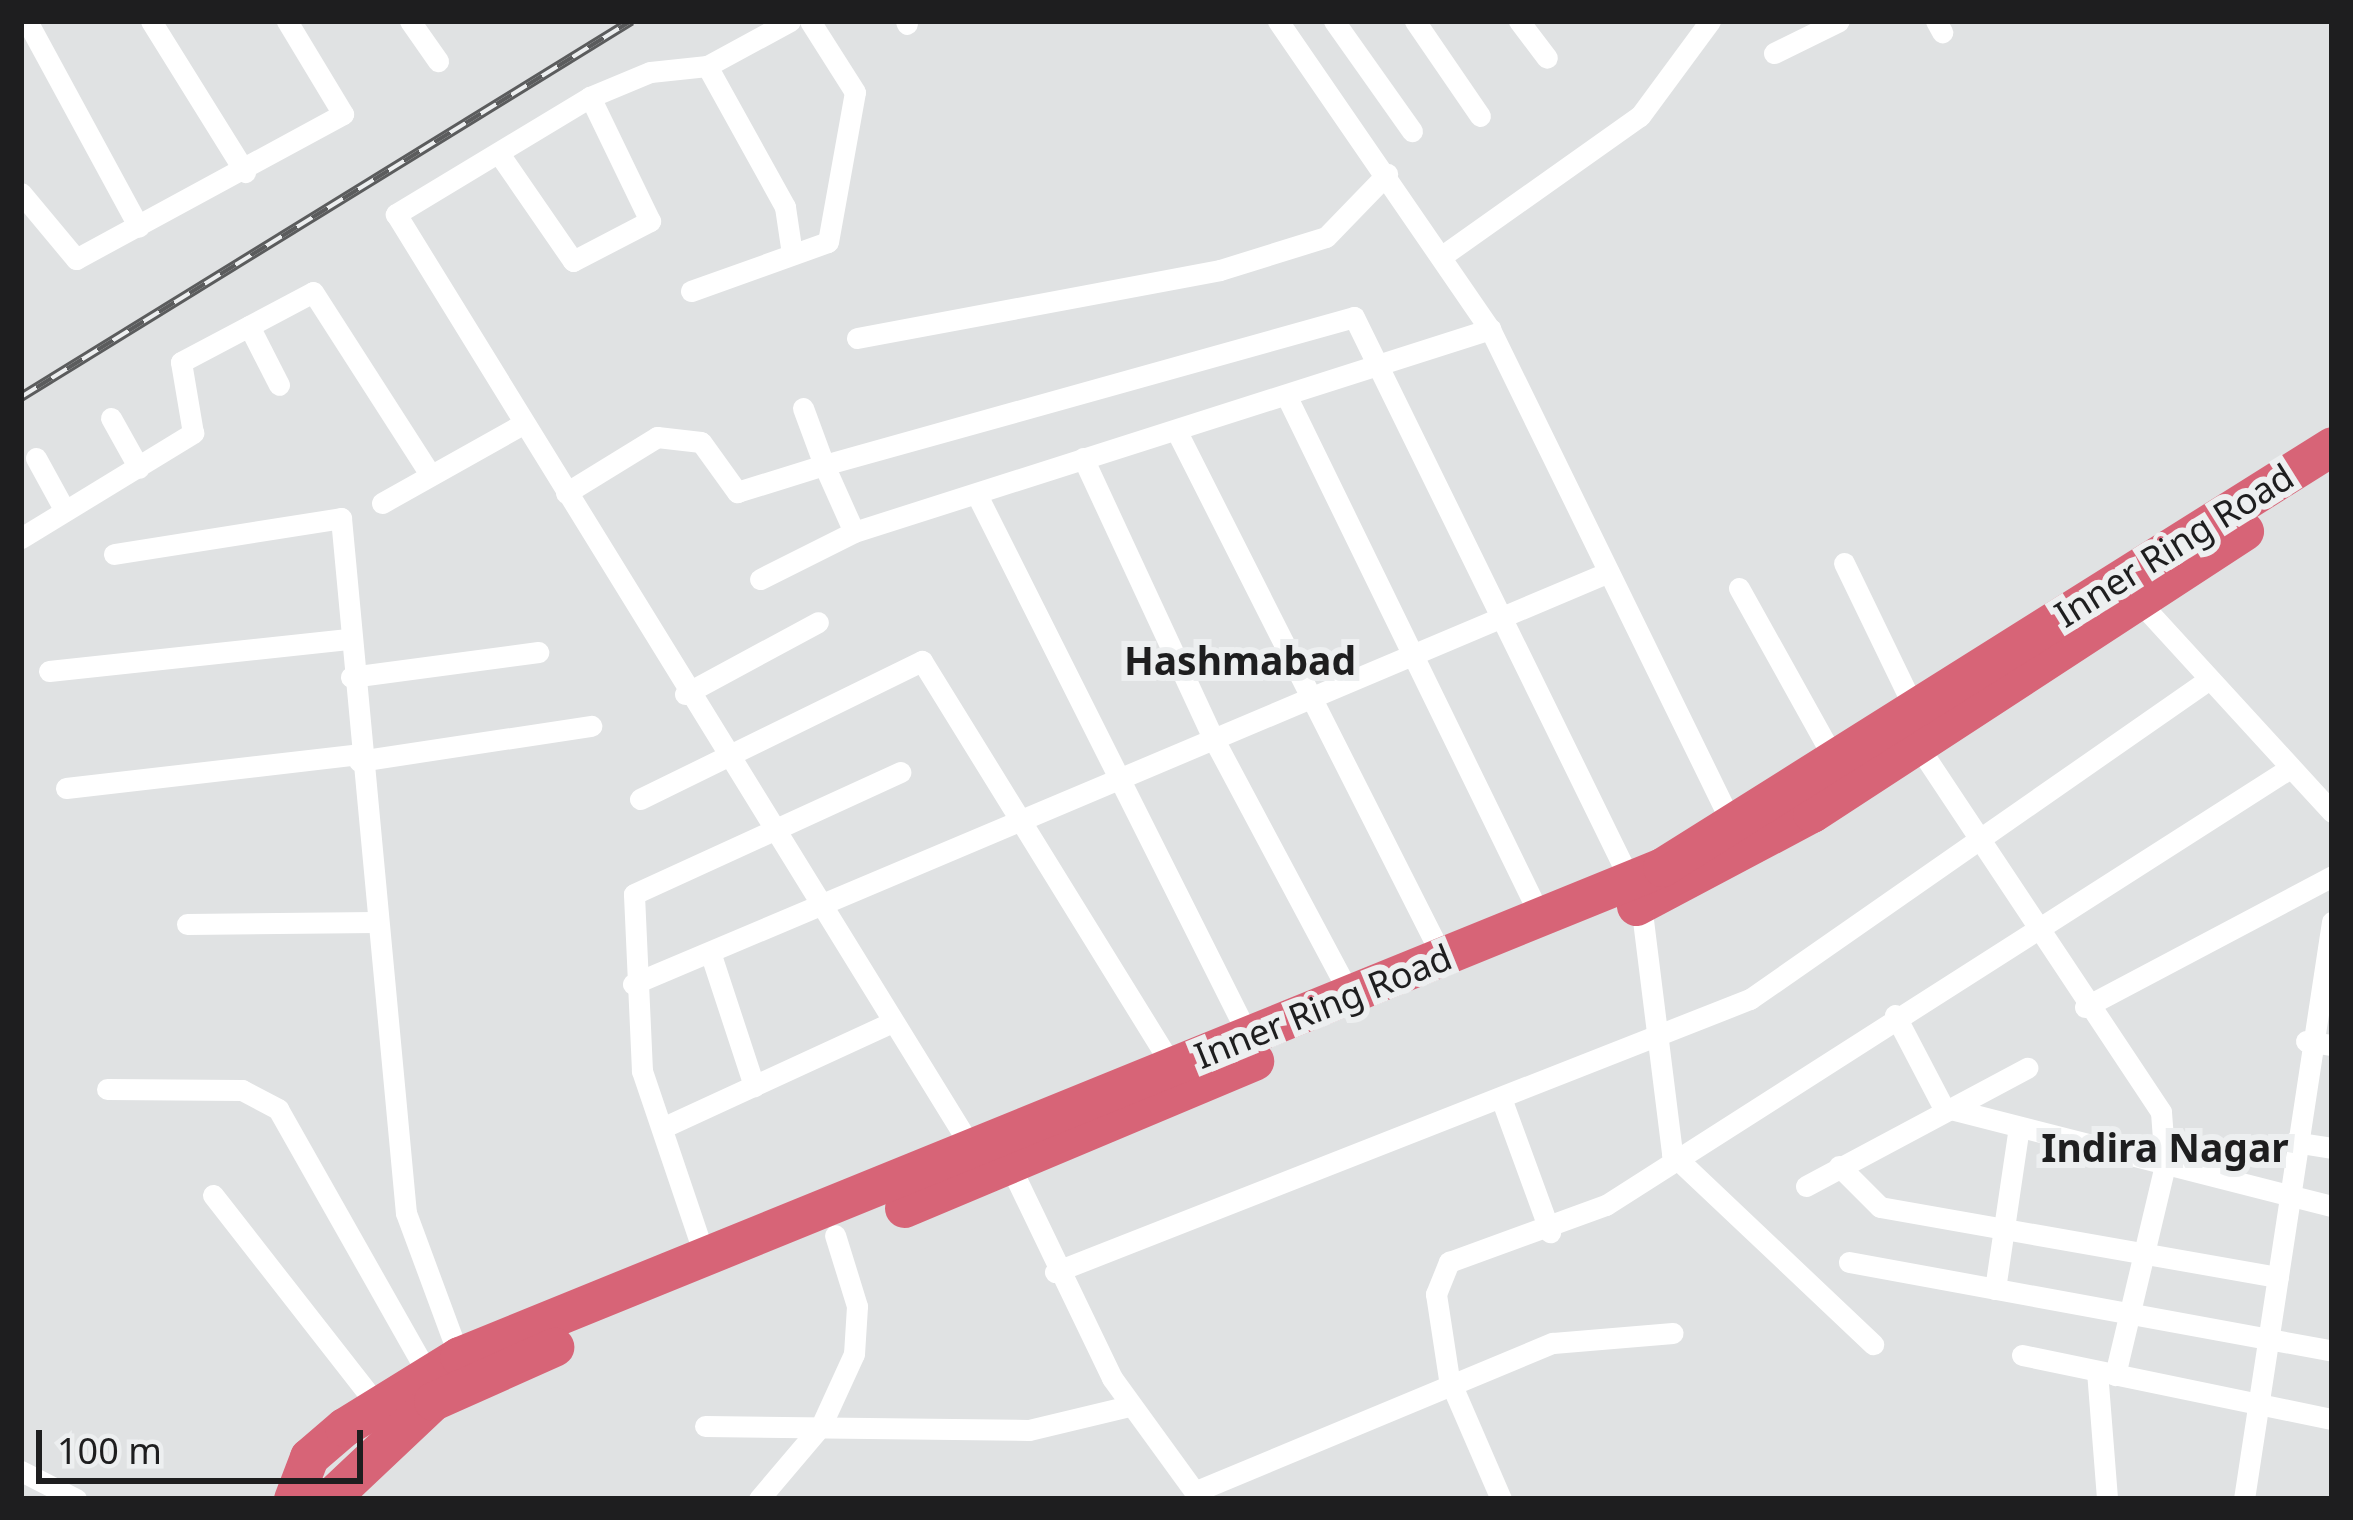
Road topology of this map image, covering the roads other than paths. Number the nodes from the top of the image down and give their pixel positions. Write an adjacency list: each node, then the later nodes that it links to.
1 (27, 21): 25 (street)
2 (151, 21): 21 (street)
3 (287, 21): 21 (street)
4 (410, 21): 15 (street)
5 (790, 21): 16 (street)
6 (810, 21): 26 (street)
7 (1334, 21): 19 (street)
8 (1415, 21): 18 (street)
9 (1519, 21): 14 (street)
10 (1710, 21): 27 (street)
11 (1839, 21): 13 (street)
12 (1288, 24): 22 (street)
13 (1774, 53)
14 (1547, 58)
15 (438, 61)
16 (706, 66): 17 (street); 26 (street)
17 (590, 97): 20 (street); 20 (street)
18 (1480, 116)
19 (1412, 131)
20 (502, 158): 37 (street)
21 (244, 172): 25 (street)
22 (1387, 174): 27 (street); 31 (street)
23 (21, 193): 24 (street)
24 (30, 221): 25 (street)
25 (139, 227)
26 (791, 247): 28 (street)
27 (1442, 256): 30 (street)
28 (692, 291)
29 (249, 326): 33 (street); 43 (street); 45 (street)
30 (1490, 329): 32 (street); 54 (street)
31 (857, 338)
32 (1381, 367): 34 (street); 42 (street); 58 (street)
33 (279, 385)
34 (1286, 395): 38 (street); 62 (street)
35 (803, 408): 42 (street)
36 (111, 418): 43 (street)
37 (521, 425): 45 (street); 46 (street)
38 (1176, 430): 41 (street); 67 (street)
39 (2332, 446): 57 (highway, Inner Ring Road)
40 (37, 458): 49 (street)
41 (1083, 458): 47 (street); 70 (street)
42 (824, 465): 46 (street); 50 (street)
43 (139, 468): 49 (street)
44 (2332, 470): 57 (highway, Inner Ring Road)
45 (428, 471): 48 (street)
46 (566, 493): 66 (street)
47 (977, 497): 50 (street); 76 (street)
48 (382, 503)
49 (65, 512): 51 (street)
50 (854, 532): 55 (street)
51 (21, 538)
52 (114, 554): 60 (street)
53 (1844, 562): 69 (street)
54 (1609, 572): 58 (street); 81 (street)
55 (760, 579)
56 (1739, 588): 73 (street)
57 (2129, 591): 65 (street); 69 (highway, Inner Ring Road)
58 (1508, 616): 62 (street); 85 (street)
59 (818, 622): 66 (street)
60 (350, 639): 63 (street); 64 (street)
61 (538, 652): 64 (street)
62 (1413, 660): 67 (street); 88 (street)
63 (49, 671)
64 (351, 677): 71 (street)
65 (2208, 680): 74 (street); 82 (street)
66 (685, 694): 72 (street)
67 (1309, 698): 70 (street); 94 (street)
68 (591, 725): 71 (street)
69 (1911, 726): 73 (highway, Inner Ring Road); 82 (street); 85 (highway, Inner Ring Road)
70 (1212, 736): 76 (street); 96 (street)
71 (359, 757): 77 (street); 87 (street)
72 (728, 762): 78 (street); 80 (street); 83 (street)
73 (1836, 762): 81 (highway, Inner Ring Road)
74 (2290, 768): 79 (street); 91 (street)
75 (900, 772): 83 (street)
76 (1118, 778): 80 (street); 100 (street)
77 (66, 788)
78 (640, 799)
79 (2332, 810)
80 (1023, 818): 86 (street); 104 (street)
81 (1733, 826): 85 (highway, Inner Ring Road)
82 (1979, 830): 91 (street); 101 (street)
83 (773, 837): 86 (street); 95 (street)
84 (2332, 876): 97 (street)
85 (1636, 893): 88 (highway, Inner Ring Road); 101 (street); 115 (highway, Inner Ring Road)
86 (818, 909): 93 (street); 99 (street)
87 (375, 922): 90 (street); 137 (street)
88 (1543, 922): 94 (highway, Inner Ring Road)
89 (2332, 922): 92 (street)
90 (187, 924)
91 (2035, 929): 97 (street); 98 (street)
92 (2329, 949): 102 (street)
93 (712, 958): 95 (street); 106 (street)
94 (1443, 958): 96 (highway, Inner Ring Road)
95 (633, 984): 110 (street)
96 (1351, 996): 100 (highway, Inner Ring Road)
97 (2085, 1007): 116 (street)
98 (1895, 1015): 109 (street); 114 (street)
99 (892, 1022): 106 (street); 115 (street)
100 (1250, 1036): 104 (highway, Inner Ring Road)
101 (1658, 1037): 108 (street); 114 (street)
102 (2306, 1041): 103 (street); 112 (street)
103 (2332, 1046)
104 (1172, 1066): 115 (highway, Inner Ring Road)
105 (2027, 1068): 109 (street)
106 (754, 1086): 110 (street)
107 (106, 1089): 137 (street)
108 (1501, 1098): 123 (street); 128 (street)
109 (1943, 1107): 111 (street); 117 (street)
110 (662, 1128): 126 (street)
111 (2018, 1133): 116 (street); 122 (street)
112 (2294, 1142): 113 (street); 120 (street)
113 (2332, 1148)
114 (1672, 1154): 123 (street); 134 (street)
115 (991, 1165): 124 (highway, Inner Ring Road); 126 (highway, Inner Ring Road); 128 (street)
116 (2165, 1165): 120 (street); 125 (street)
117 (1839, 1166): 118 (street); 122 (street)
118 (1806, 1186)
119 (213, 1195): 140 (street)
120 (2285, 1198): 121 (street); 129 (street)
121 (2332, 1206)
122 (2003, 1227): 125 (street); 130 (street)
123 (1550, 1232): 139 (street)
124 (835, 1235): 145 (street); 150 (highway, Inner Ring Road)
125 (2144, 1255): 129 (street); 131 (street)
126 (706, 1260): 137 (highway, Inner Ring Road)
127 (1849, 1262): 130 (street)
128 (1055, 1272): 141 (street)
129 (2278, 1276): 133 (street)
130 (1995, 1289): 131 (street)
131 (2130, 1314): 133 (street); 138 (street)
132 (1673, 1333): 139 (street)
133 (2269, 1339): 135 (street); 142 (street)
134 (1873, 1344)
135 (2332, 1351)
136 (2021, 1354): 138 (street)
137 (444, 1365): 140 (highway, Inner Ring Road)
138 (2106, 1373): 142 (street); 153 (street)
139 (1449, 1379): 147 (street); 152 (street)
140 (376, 1404): 149 (highway, Inner Ring Road)
141 (1129, 1406): 145 (street); 147 (street)
142 (2252, 1408): 143 (street); 154 (street)
143 (2332, 1419)
144 (705, 1426): 145 (street)
145 (821, 1426): 151 (street)
146 (21, 1471): 148 (street)
147 (1199, 1495)
148 (76, 1499)
149 (292, 1499)
150 (329, 1499)
151 (759, 1499)
152 (1501, 1499)
153 (2107, 1499)
154 (2244, 1499)

